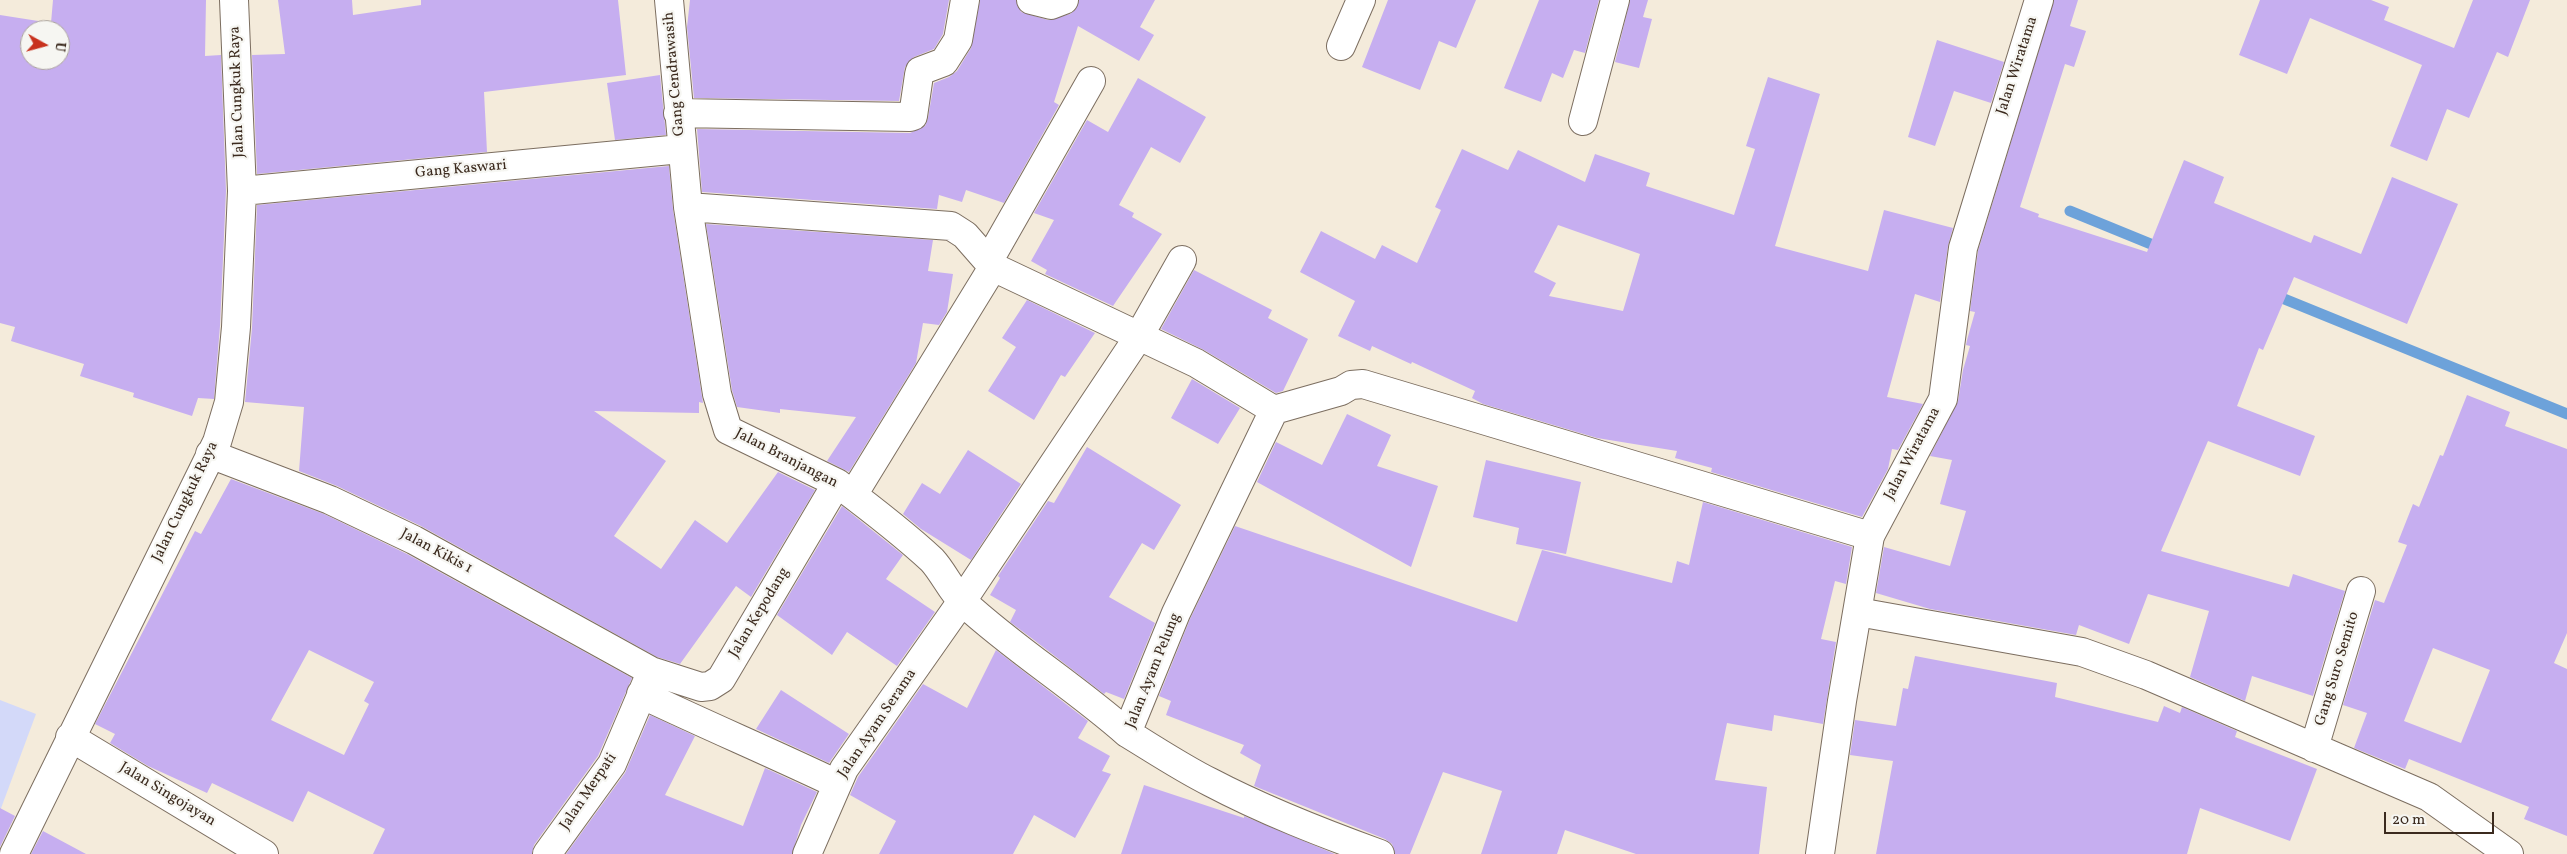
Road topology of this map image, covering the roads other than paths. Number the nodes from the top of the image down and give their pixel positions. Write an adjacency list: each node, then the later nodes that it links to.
1 (234, 0): 14 (street, Jalan Cungkuk Raya)
2 (669, 0): 11 (street, Gang Cendrawasih)
3 (965, 0): 11 (street)
4 (1030, 0): 5 (street)
5 (1064, 0)
6 (1361, 0): 9 (street)
7 (1615, 0): 12 (street)
8 (2039, 0): 22 (street, Jalan Wiratama)
9 (1341, 46)
10 (1091, 81): 17 (street, Jalan Kepodang)
11 (678, 114): 13 (street, Gang Cendrawasih)
12 (1583, 121)
13 (681, 149): 14 (street, Gang Kaswari); 15 (street, Jalan Branjangan)
14 (242, 192): 20 (street, Jalan Cungkuk Raya)
15 (688, 207): 17 (street); 21 (street, Jalan Branjangan)
16 (1182, 260): 18 (street, Jalan Ayam Serama)
17 (990, 264): 18 (street); 21 (street, Jalan Kepodang)
18 (1139, 336): 19 (street); 24 (street, Jalan Ayam Serama)
19 (1274, 410): 22 (street); 27 (street, Jalan Ayam Pelung)
20 (210, 454): 26 (street, Jalan Kikis 1); 28 (street, Jalan Cungkuk Raya)
21 (845, 489): 24 (street, Jalan Branjangan); 26 (street, Jalan Kepodang)
22 (1870, 536): 25 (street, Jalan Wiratama)
23 (2361, 591): 29 (street, Gang Suro Semito)
24 (962, 601): 27 (street, Jalan Branjangan); 30 (street, Jalan Ayam Serama)
25 (1858, 612): 29 (street); 36 (street, Jalan Wiratama)
26 (646, 683): 30 (street); 33 (street, Jalan Merpati)
27 (1128, 734): 35 (street, Jalan Ayam Pelung)
28 (70, 737): 31 (street, Jalan Cungkuk Raya); 32 (street, Jalan Singojayan)
29 (2314, 748): 37 (street)
30 (837, 784): 34 (street, Jalan Ayam Serama)
31 (14, 854)
32 (264, 854)
33 (547, 854)
34 (808, 854)
35 (1380, 854)
36 (1820, 854)
37 (2509, 854)

